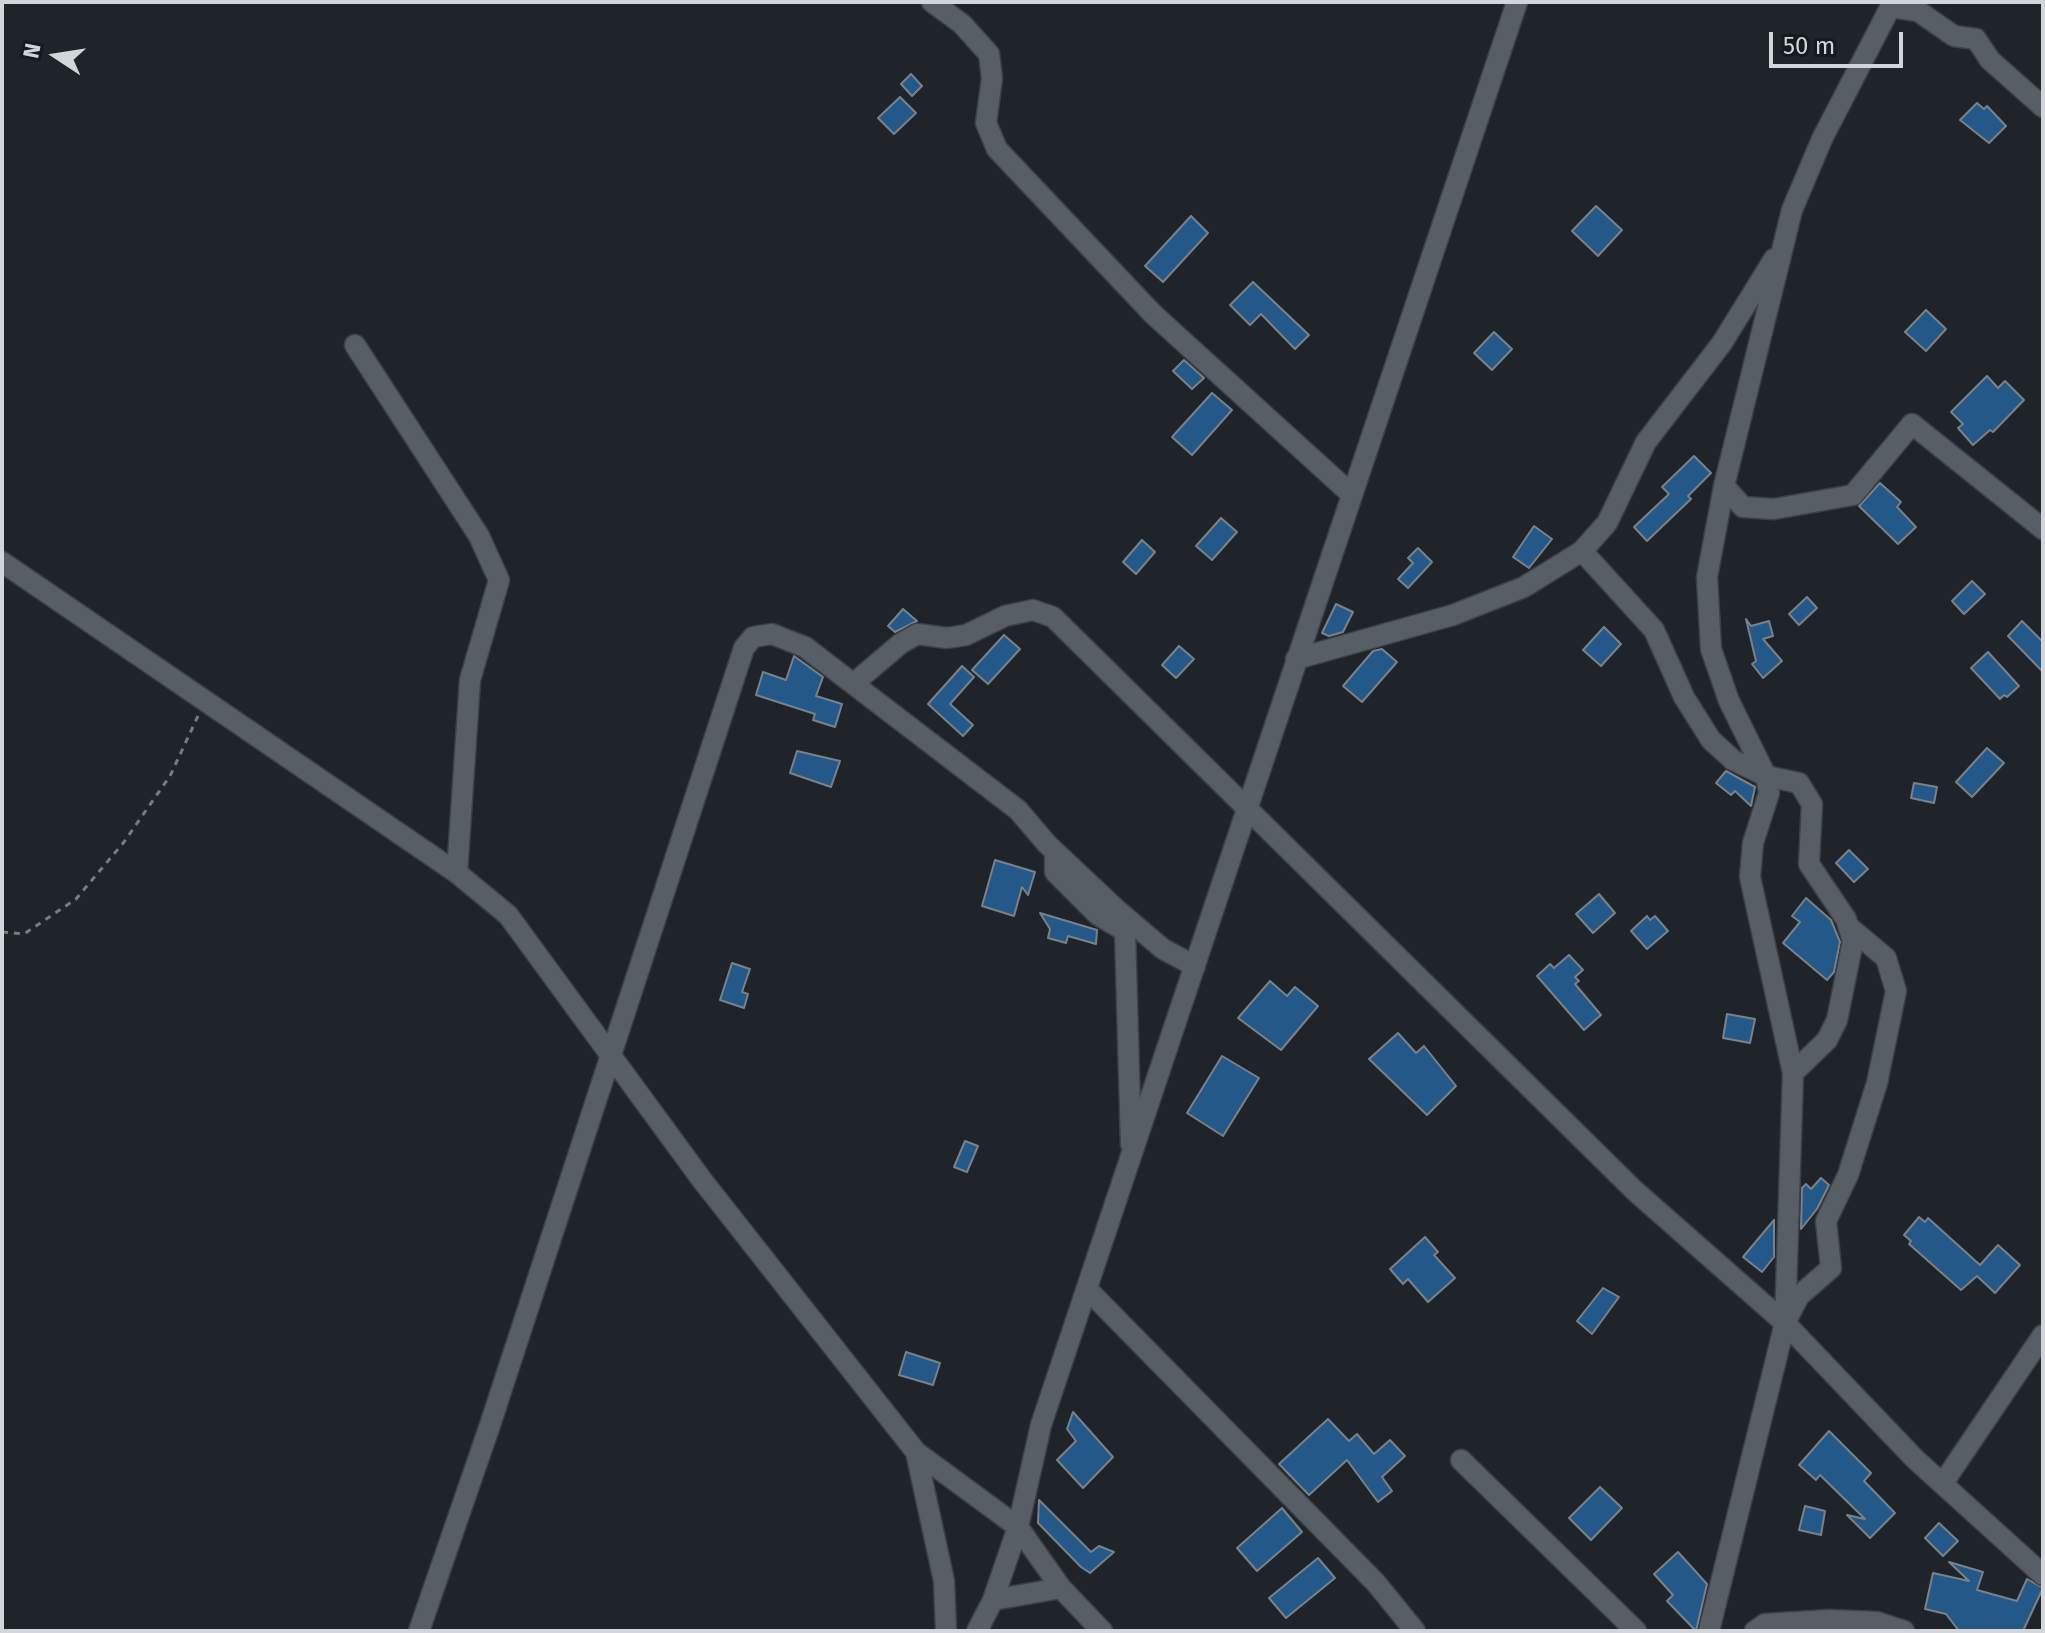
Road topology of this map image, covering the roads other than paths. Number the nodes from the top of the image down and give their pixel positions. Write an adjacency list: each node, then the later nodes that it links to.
1 (932, 2): 8 (street)
2 (1517, 2): 8 (street)
3 (1892, 4): 4 (street); 5 (street)
4 (2043, 107)
5 (1784, 242): 7 (street); 10 (street)
6 (355, 345): 17 (street)
7 (1724, 486): 9 (street); 14 (street)
8 (1350, 493): 12 (street)
9 (2043, 529)
10 (1582, 551): 12 (street); 14 (street)
11 (2, 562): 17 (street)
12 (1296, 659): 15 (street)
13 (853, 684): 15 (street); 16 (street); 20 (street)
14 (1766, 776): 18 (street); 21 (street)
15 (1248, 806): 19 (street); 24 (street)
16 (1055, 852): 19 (street); 22 (street)
17 (457, 873): 20 (street)
18 (1849, 927): 21 (street); 24 (street)
19 (1195, 966): 22 (street)
20 (611, 1061): 26 (street); 33 (street)
21 (1793, 1073): 24 (street)
22 (1132, 1156): 23 (street)
23 (1087, 1289): 29 (street); 37 (street)
24 (1785, 1323): 28 (street); 39 (street)
25 (2043, 1335): 28 (street)
26 (916, 1452): 29 (street); 34 (street)
27 (1461, 1460): 38 (street)
28 (1943, 1483): 30 (street)
29 (1018, 1527): 31 (street); 32 (street)
30 (2043, 1575)
31 (1061, 1588): 32 (street); 36 (street)
32 (993, 1600): 35 (street)
33 (419, 1631)
34 (946, 1631)
35 (977, 1631)
36 (1102, 1631)
37 (1415, 1631)
38 (1636, 1631)
39 (1709, 1631)
40 (1755, 1631): 41 (street)
41 (1904, 1631)

